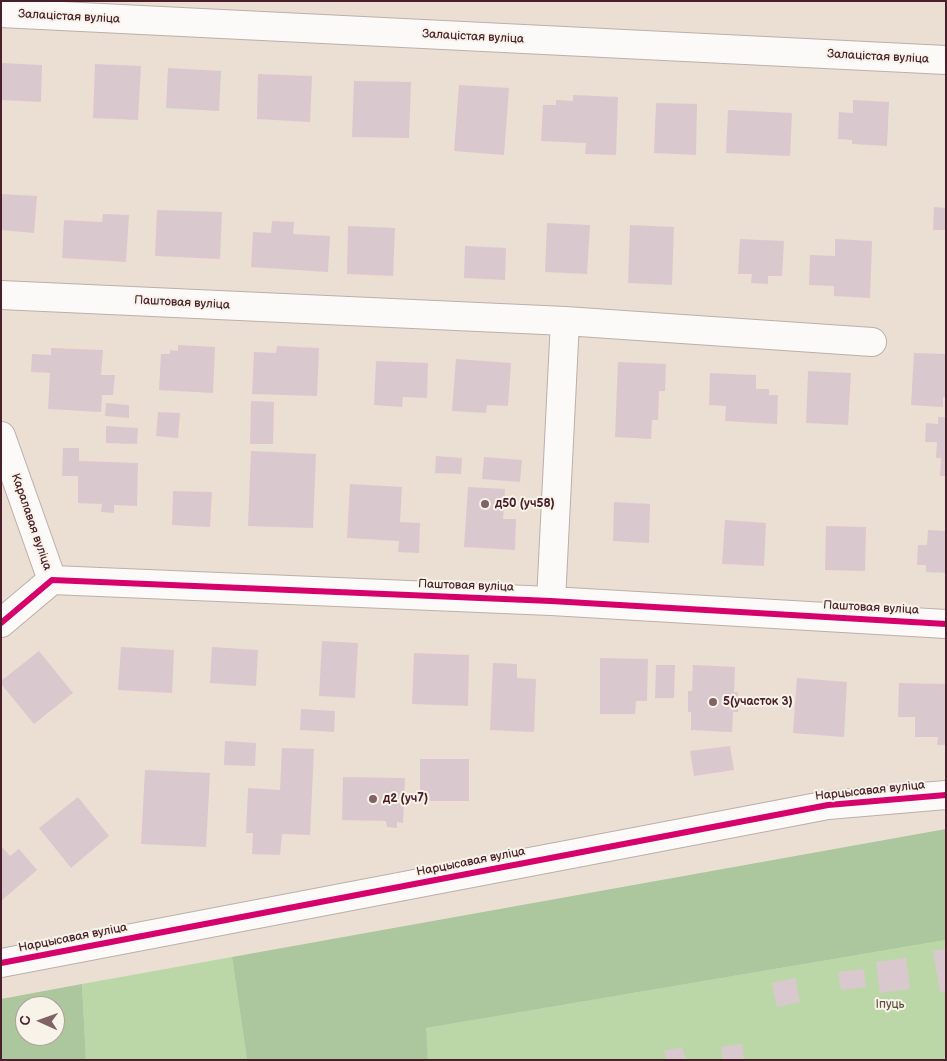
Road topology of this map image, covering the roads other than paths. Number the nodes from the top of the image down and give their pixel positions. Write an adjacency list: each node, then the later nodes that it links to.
1 (1, 13): 2 (street, Залацістая вуліца)
2 (946, 60)
3 (1, 295): 4 (street, Паштовая вуліца)
4 (565, 321): 5 (street, Паштовая вуліца); 8 (street)
5 (872, 342)
6 (1, 436): 7 (street, Каралавая вуліца)
7 (52, 580): 8 (street, Паштовая вуліца); 9 (street)
8 (551, 601): 10 (street, Паштовая вуліца)
9 (1, 622)
10 (946, 624)
11 (946, 794): 12 (street, Нарцысавая вуліца)
12 (1, 963)

